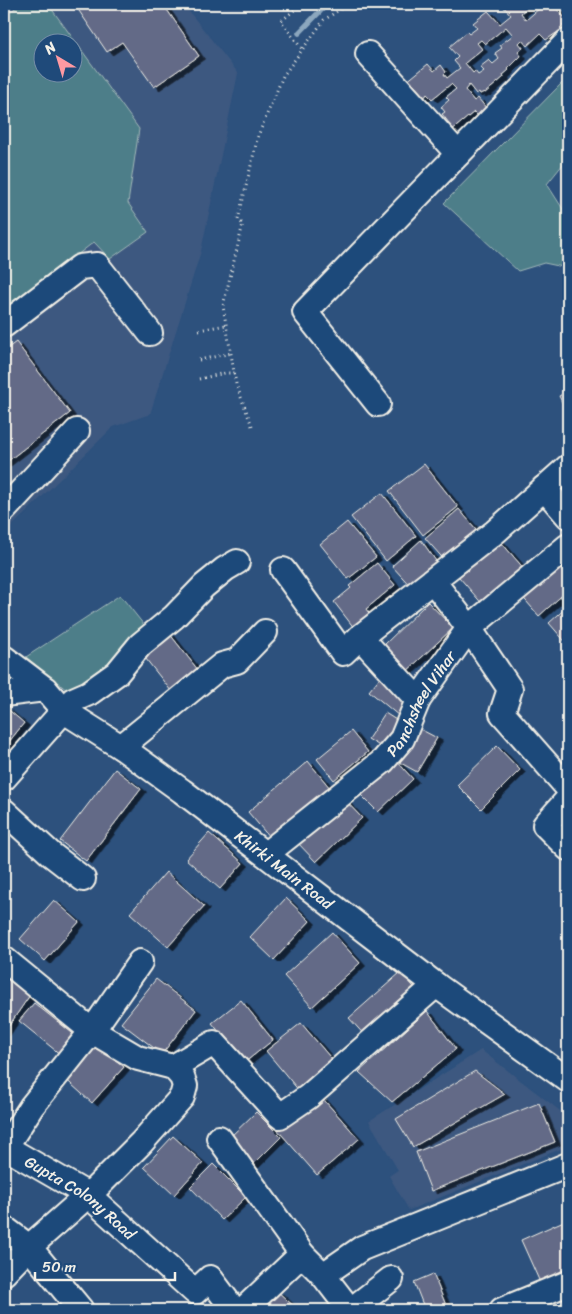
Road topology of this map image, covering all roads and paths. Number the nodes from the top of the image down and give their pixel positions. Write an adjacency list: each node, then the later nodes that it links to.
1 (302, 4): 4 (path)
2 (348, 4): 4 (path)
3 (568, 41): 6 (street)
4 (302, 49): 8 (path)
5 (368, 54): 6 (street)
6 (458, 154): 15 (street)
7 (4, 324): 10 (street)
8 (226, 325): 9 (path); 11 (path)
9 (199, 330)
10 (150, 333)
11 (232, 353): 12 (path); 13 (path)
12 (199, 360)
13 (235, 374): 14 (path); 16 (path)
14 (199, 379)
15 (378, 404)
16 (252, 426)
17 (77, 431): 20 (street)
18 (568, 467): 19 (street)
19 (544, 488): 21 (street); 25 (street)
20 (4, 510)
21 (568, 516)
22 (568, 546): 26 (street, Panchsheel Vihar)
23 (238, 562): 33 (street)
24 (283, 570): 28 (street)
25 (433, 581): 26 (street); 28 (street)
26 (469, 628): 32 (street, Panchsheel Vihar); 36 (street)
27 (265, 632): 34 (street)
28 (360, 637): 32 (street)
29 (4, 658): 30 (street, Khirki Main Road)
30 (45, 689): 31 (street); 33 (street, Khirki Main Road)
31 (4, 694)
32 (418, 700): 40 (street, Panchsheel Vihar)
33 (64, 711): 34 (street, Khirki Main Road); 35 (street)
34 (121, 747): 40 (street, Khirki Main Road)
35 (4, 778)
36 (568, 788)
37 (568, 799): 39 (street)
38 (4, 810): 41 (street)
39 (568, 848)
40 (266, 854): 44 (street, Khirki Main Road)
41 (83, 879)
42 (4, 959): 45 (street)
43 (140, 962): 45 (street)
44 (436, 985): 46 (street); 47 (street, Khirki Main Road)
45 (92, 1031): 46 (street); 49 (street)
46 (173, 1068): 51 (street)
47 (568, 1080)
48 (219, 1138): 54 (street)
49 (5, 1148): 51 (street, Gupta Colony Road)
50 (568, 1165): 56 (street)
51 (88, 1195): 53 (street); 60 (street, Gupta Colony Road)
52 (4, 1228): 53 (street)
53 (29, 1247): 55 (street); 59 (street)
54 (302, 1254): 56 (street); 61 (street)
55 (4, 1274)
56 (323, 1275): 62 (street)
57 (391, 1279): 62 (street)
58 (568, 1283): 63 (street)
59 (81, 1310)
60 (234, 1310)
61 (243, 1310)
62 (351, 1310)
63 (502, 1310)

